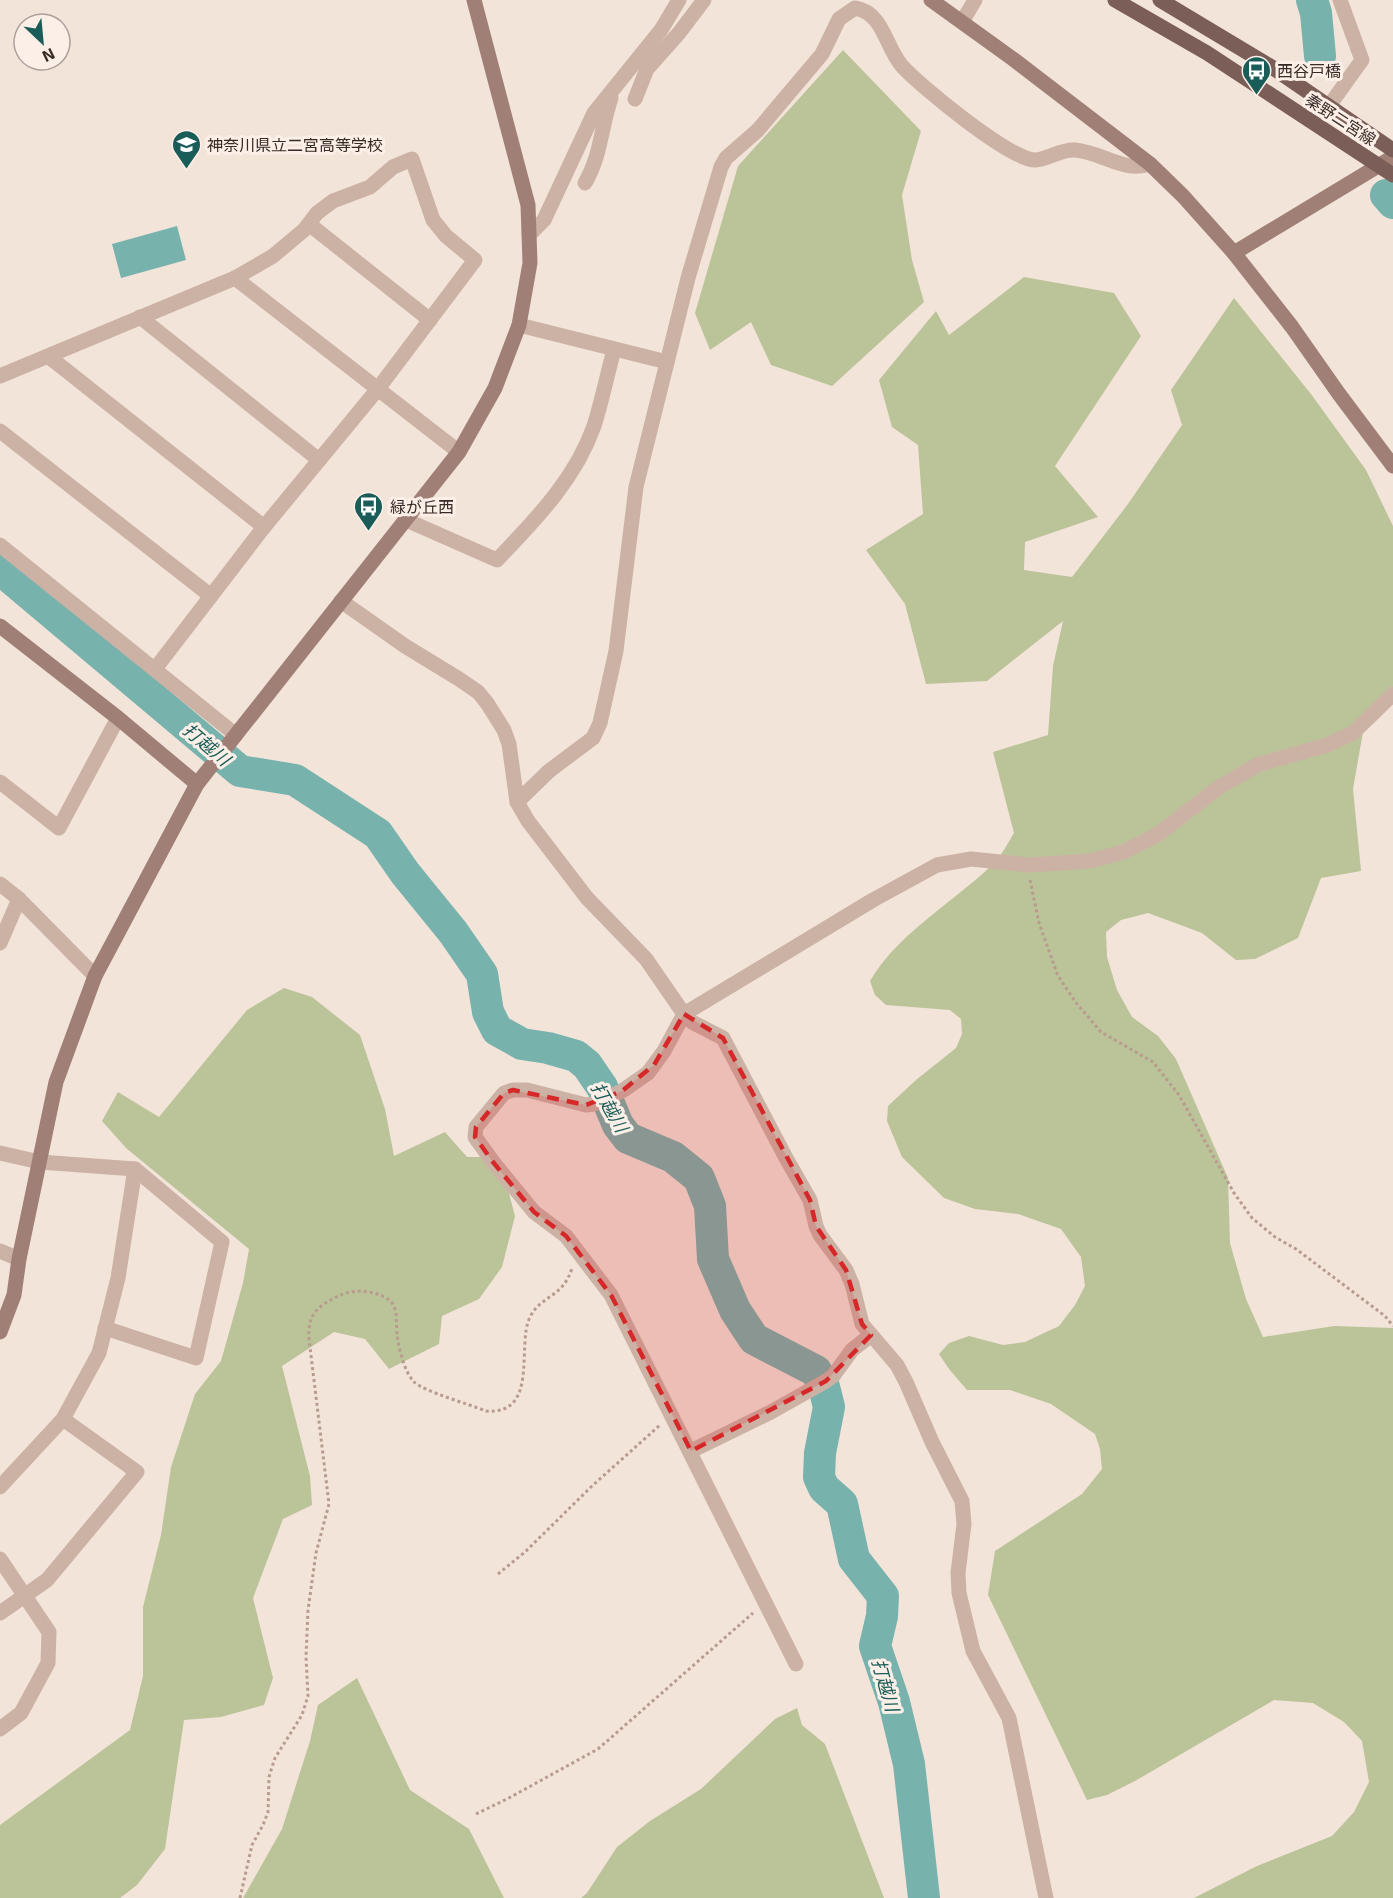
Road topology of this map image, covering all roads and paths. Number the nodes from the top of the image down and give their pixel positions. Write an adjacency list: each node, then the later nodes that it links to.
1 (474, 0): 18 (street)
2 (679, 0): 10 (street)
3 (704, 0): 11 (street)
4 (932, 0): 9 (street)
5 (975, 0): 9 (street)
6 (1115, 0): 15 (main road, 秦野二宮線)
7 (1160, 0): 12 (main road, 秦野二宮線)
8 (1340, 0): 12 (street)
9 (962, 22): 14 (street)
10 (615, 87): 16 (street); 18 (street)
11 (634, 99)
12 (1329, 106): 13 (main road, 秦野二宮線)
13 (1393, 150)
14 (1150, 164): 19 (street); 26 (street)
15 (1389, 167): 19 (street)
16 (585, 183)
17 (309, 224): 20 (street); 22 (street); 22 (street)
18 (529, 235): 23 (street)
19 (1234, 254): 32 (street)
20 (235, 278): 21 (street); 28 (street)
21 (140, 317): 25 (street); 31 (street)
22 (430, 320): 28 (street)
23 (519, 325): 24 (street); 30 (street)
24 (614, 350): 26 (street); 33 (street)
25 (48, 356): 27 (street); 34 (street)
26 (667, 362): 45 (street)
27 (0, 376)
28 (377, 390): 30 (street); 31 (street)
29 (0, 431): 36 (street)
30 (459, 452): 33 (street)
31 (319, 460): 34 (street)
32 (1393, 466)
33 (406, 520): 37 (street)
34 (264, 527): 36 (street)
35 (0, 545): 39 (street)
36 (211, 596): 39 (street)
37 (341, 601): 42 (street); 45 (street)
38 (0, 626): 41 (street)
39 (155, 669): 42 (street)
40 (1393, 694): 46 (street)
41 (118, 718): 43 (street); 44 (street)
42 (232, 739): 43 (street)
43 (201, 779): 50 (street)
44 (0, 782)
45 (517, 802): 51 (street)
46 (1030, 865): 51 (street); 58 (path)
47 (0, 884): 48 (street)
48 (19, 899): 49 (street); 50 (street)
49 (0, 943)
50 (95, 976): 53 (street)
51 (684, 1014): 56 (street); 61 (street)
52 (0, 1153): 53 (street)
53 (40, 1162): 54 (street); 57 (street)
54 (135, 1169): 59 (street); 59 (street)
55 (0, 1251): 57 (street)
56 (576, 1252): 62 (street); 74 (path)
57 (19, 1259): 60 (street)
58 (1393, 1326)
59 (105, 1329): 63 (street)
60 (0, 1332)
61 (872, 1335): 64 (street); 75 (street)
62 (671, 1416): 64 (street); 67 (path)
63 (63, 1419): 65 (street); 68 (street)
64 (691, 1451): 69 (street)
65 (0, 1487)
66 (0, 1559): 68 (street)
67 (498, 1574)
68 (25, 1595): 70 (street); 72 (street)
69 (765, 1602): 71 (street); 73 (path)
70 (0, 1613)
71 (796, 1664)
72 (0, 1729)
73 (476, 1814)
74 (240, 1898)
75 (1046, 1898)

